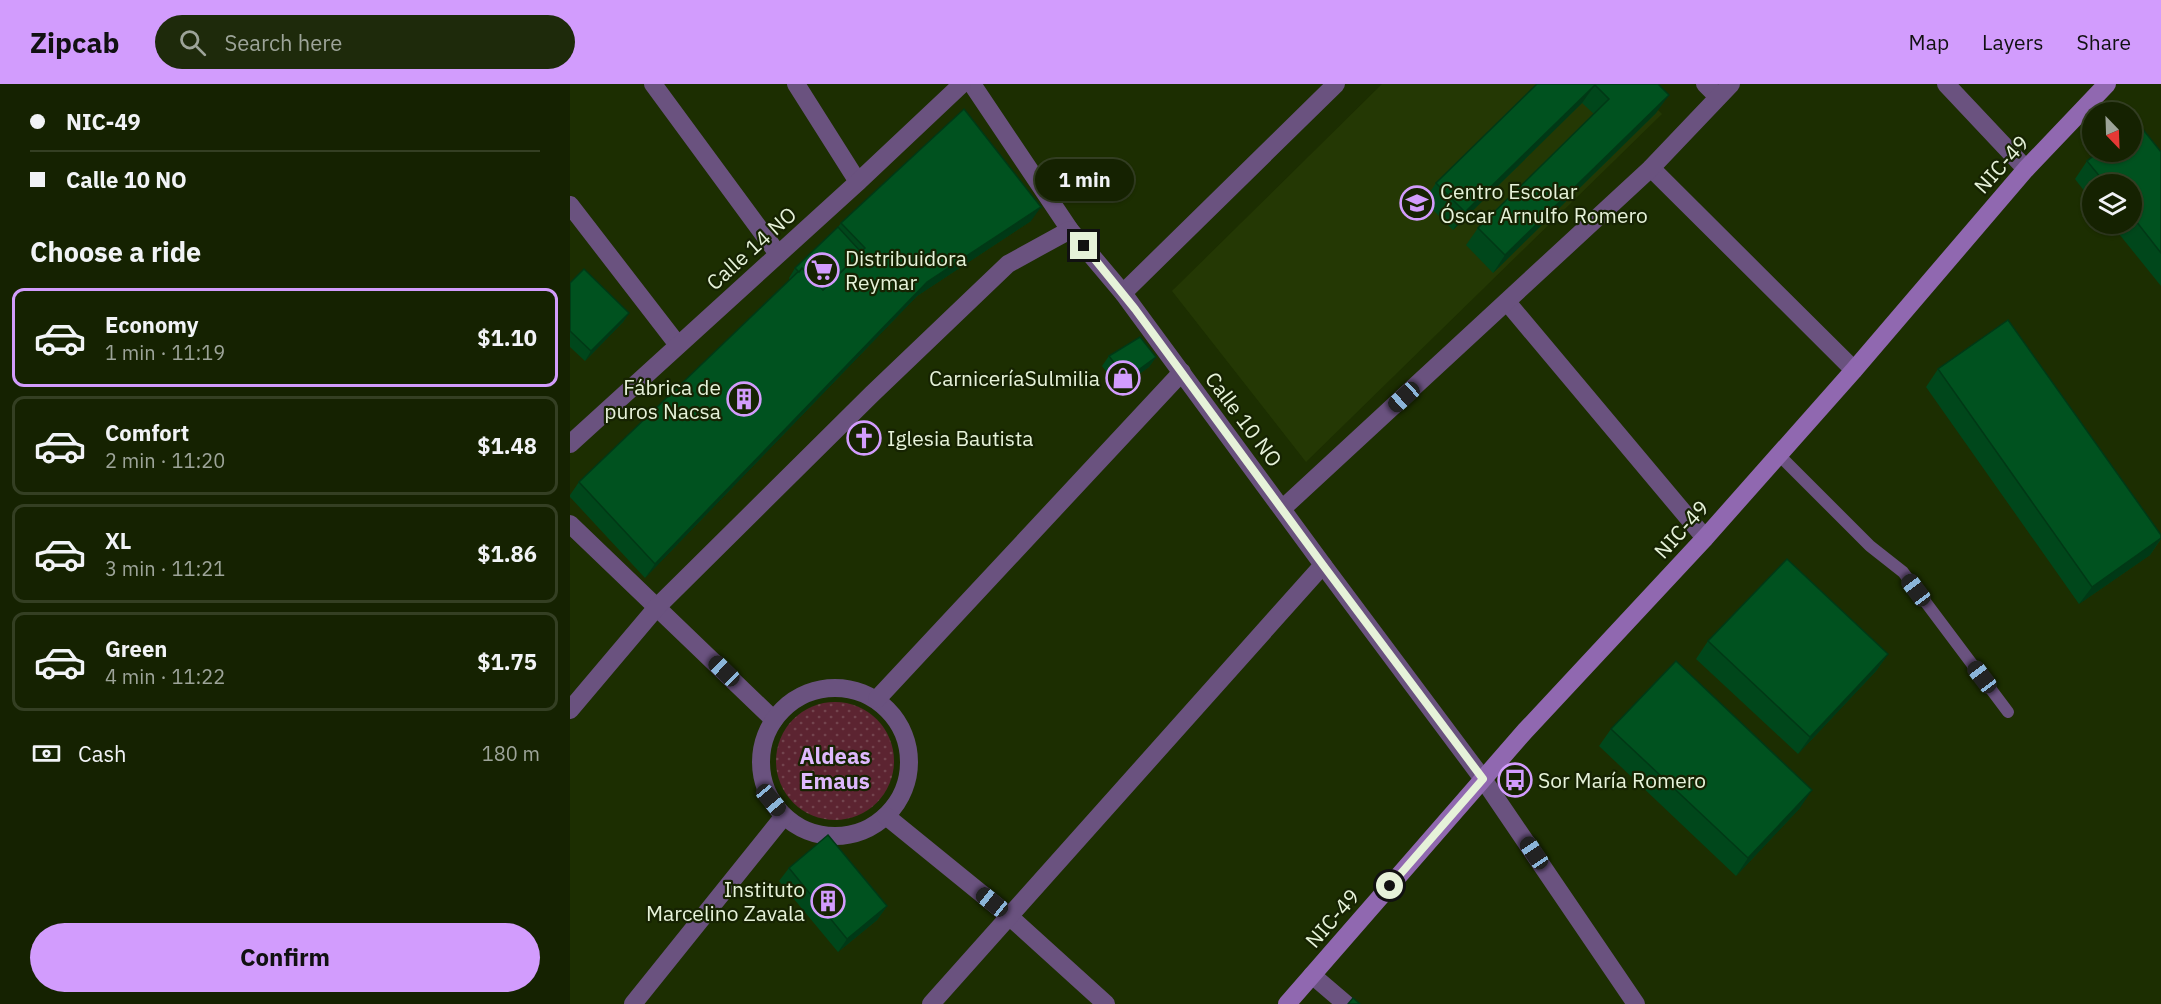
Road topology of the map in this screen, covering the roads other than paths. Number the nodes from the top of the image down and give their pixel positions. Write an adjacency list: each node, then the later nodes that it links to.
1 (653, 84): 18 (street)
2 (796, 84): 15 (street)
3 (962, 84): 15 (street, Calle 14 NO)
4 (972, 84): 17 (street, Calle 10 NO)
5 (1336, 84): 19 (street)
6 (1705, 84): 10 (street)
7 (1731, 84): 10 (street)
8 (1946, 84): 14 (street)
9 (2107, 84): 11 (street, NIC-49 / NIC-49)
10 (1718, 97): 13 (street)
11 (2090, 100): 12 (lane); 14 (street, NIC-49 / NIC-49)
12 (2093, 102)
13 (1652, 168): 20 (street); 22 (street)
14 (2026, 169): 22 (street, NIC-49 / NIC-49)
15 (858, 182): 18 (street, Calle 14 NO)
16 (570, 205): 21 (street)
17 (1070, 230): 19 (street, Calle 10 NO); 30 (street)
18 (778, 254): 21 (street, Calle 14 NO)
19 (1123, 293): 23 (street, Calle 10 NO)
20 (1508, 302): 26 (street); 28 (street)
21 (678, 345): 24 (street, Calle 14 NO)
22 (1854, 370): 25 (street, NIC-49 / NIC-49)
23 (1182, 372): 26 (street, Calle 10 NO); 31 (street)
24 (570, 444)
25 (1778, 454): 28 (street, NIC-49 / NIC-49); 33 (lane)
26 (1283, 508): 29 (street, Calle 10 NO)
27 (570, 524): 30 (street)
28 (1705, 538): 35 (street, NIC-49 / NIC-49)
29 (1323, 565): 35 (street, Calle 10 NO); 38 (street)
30 (657, 607): 32 (street); 34 (street)
31 (877, 699): 34 (street); 37 (street)
32 (570, 710)
33 (2008, 712)
34 (774, 720): 36 (street)
35 (1483, 779): 39 (street, NIC-49 / NIC-49); 45 (street, Calle 10 NO)
36 (784, 816): 37 (street); 40 (street)
37 (886, 816): 38 (street)
38 (1009, 916): 41 (street); 42 (street)
39 (1312, 975): 43 (street, NIC-49 / NIC-49); 44 (street)
40 (633, 1004)
41 (931, 1004)
42 (1106, 1004)
43 (1287, 1004)
44 (1346, 1004)
45 (1636, 1004)

